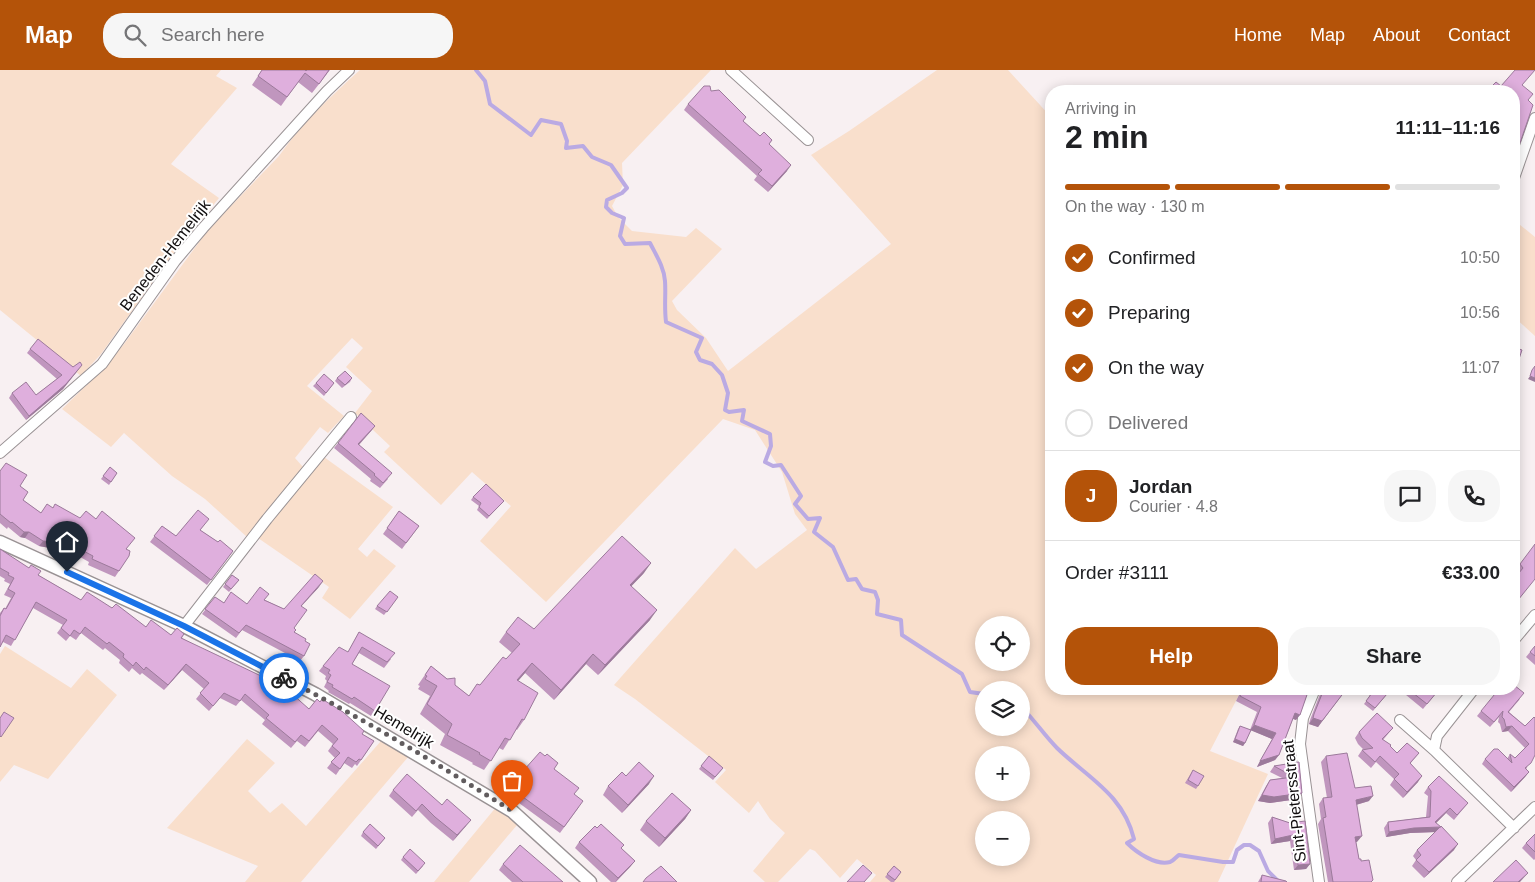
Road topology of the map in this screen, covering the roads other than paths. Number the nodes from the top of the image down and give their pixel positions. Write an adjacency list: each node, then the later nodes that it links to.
1 (349, 70): 7 (street, Beneden-Hemelrijk)
2 (731, 70): 4 (street)
3 (1534, 125): 5 (street)
4 (808, 140)
5 (1520, 162)
6 (351, 416): 10 (street)
7 (0, 453)
8 (0, 542): 10 (street, Hemelrijk)
9 (1535, 615): 11 (street)
10 (184, 626): 18 (street, Hemelrijk)
11 (1520, 633)
12 (1313, 695): 19 (street, Sint-Pietersstraat)
13 (1469, 695): 15 (street)
14 (1400, 720): 15 (street)
15 (1434, 750): 17 (street)
16 (1535, 807): 17 (street)
17 (1514, 828): 20 (street)
18 (590, 882)
19 (1318, 882)
20 (1457, 882)

